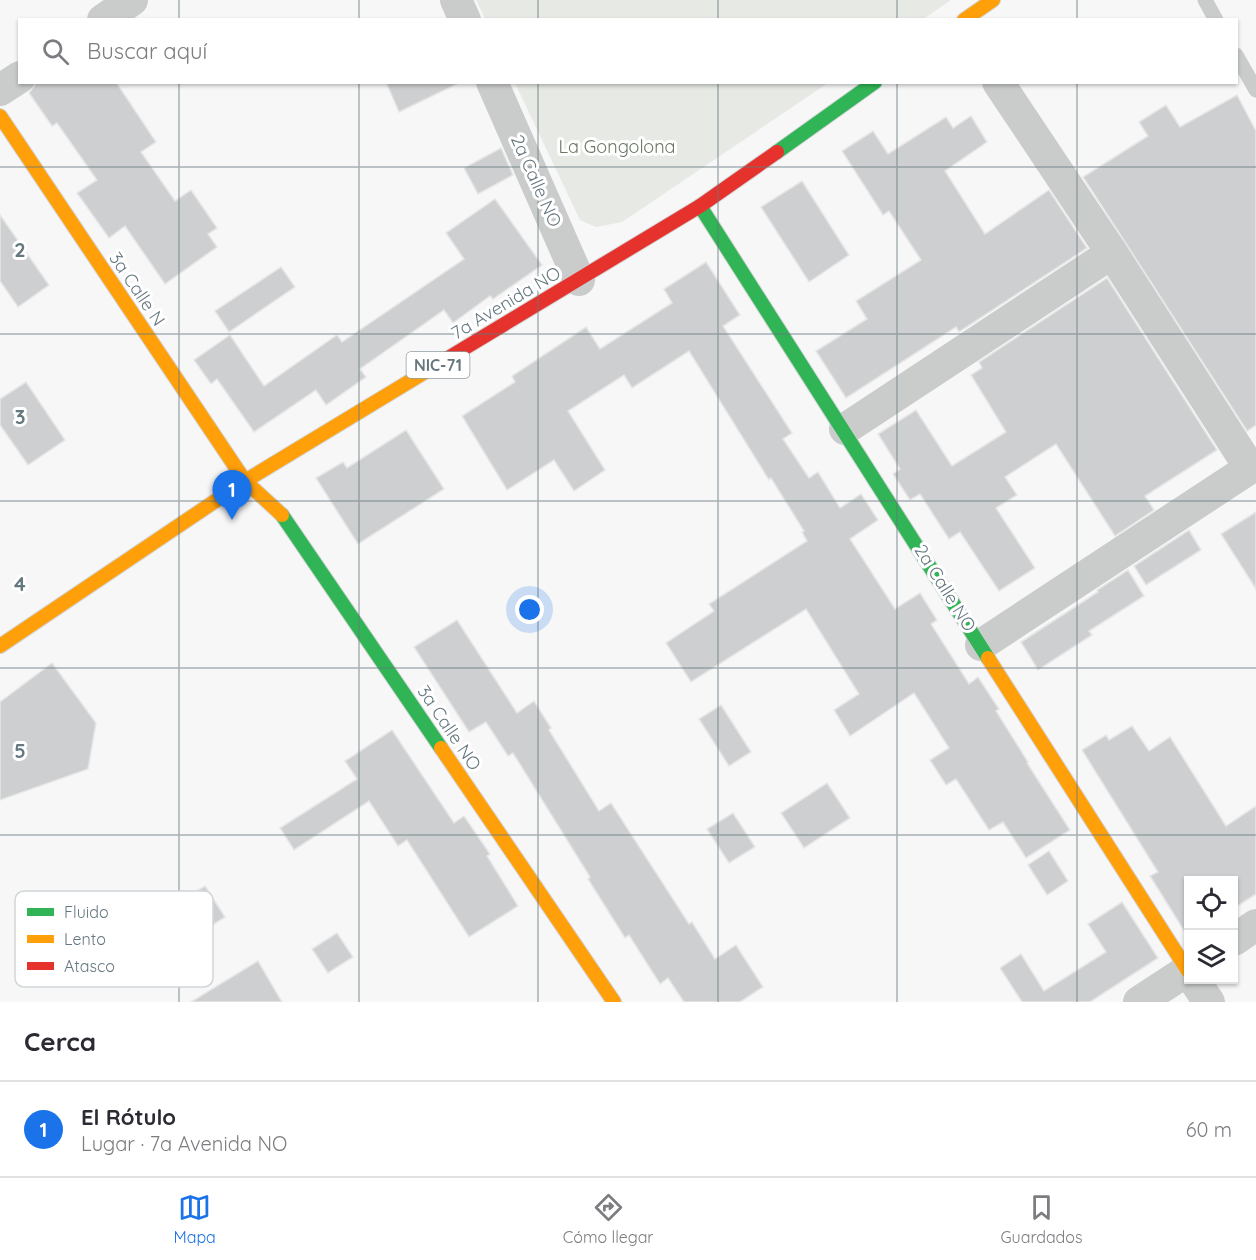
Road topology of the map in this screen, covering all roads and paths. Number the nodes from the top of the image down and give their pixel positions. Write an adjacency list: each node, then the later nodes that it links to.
1 (132, 0): 5 (street)
2 (456, 0): 6 (street)
3 (993, 0): 7 (main road)
4 (1205, 0): 8 (lane)
5 (106, 18)
6 (464, 18)
7 (967, 18)
8 (1215, 18)
9 (1238, 58): 15 (lane)
10 (18, 78): 14 (street)
11 (493, 84): 19 (street, 2a Calle NO)
12 (872, 84): 17 (main road, 7a Avenida NO / NIC-71)
13 (999, 84): 18 (street)
14 (0, 90)
15 (1256, 90)
16 (0, 116): 21 (main road, 3a Calle N)
17 (700, 206): 19 (main road, 7a Avenida NO / NIC-71); 20 (main road, 2a Calle NO)
18 (1112, 253): 20 (street); 22 (street)
19 (579, 279): 21 (main road, 7a Avenida NO / NIC-71)
20 (845, 429): 22 (main road, 2a Calle NO)
21 (245, 481): 23 (main road, 7a Avenida NO / NIC-71); 29 (main road, 3a Calle NO)
22 (981, 645): 26 (main road, 2a Calle NO)
23 (0, 646)
24 (1256, 925): 25 (street)
25 (1238, 937)
26 (1184, 964)
27 (1184, 973): 30 (street)
28 (1197, 984): 31 (street)
29 (614, 1002)
30 (1139, 1002)
31 (1209, 1002)

